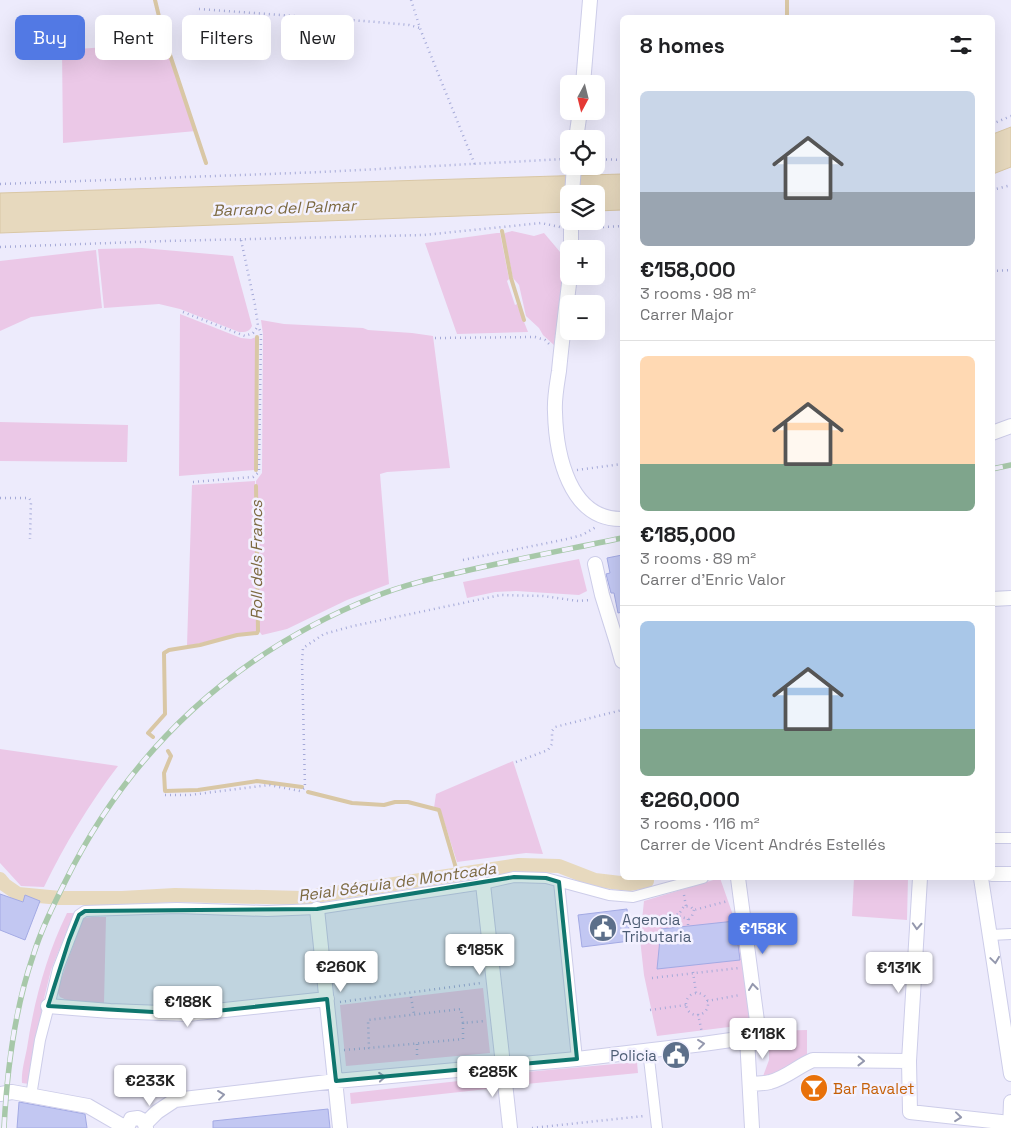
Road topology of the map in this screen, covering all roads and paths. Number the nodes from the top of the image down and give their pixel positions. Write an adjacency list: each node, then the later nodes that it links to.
1 (411, 0): 4 (path)
2 (590, 0): 5 (street)
3 (199, 9): 4 (path)
4 (420, 28): 11 (path)
5 (584, 75)
6 (1011, 116): 7 (path)
7 (995, 123)
8 (605, 159): 10 (path)
9 (560, 160): 11 (path)
10 (620, 160)
11 (475, 165): 12 (path)
12 (0, 184)
13 (1011, 185): 14 (path)
14 (995, 189)
15 (560, 224): 18 (path)
16 (605, 226): 17 (path)
17 (620, 226)
18 (240, 240): 19 (path); 24 (path)
19 (0, 248)
20 (1011, 270): 21 (path)
21 (995, 271)
22 (569, 285): 26 (street)
23 (182, 312): 24 (path)
24 (258, 326): 31 (path)
25 (435, 338): 26 (path)
26 (560, 356): 30 (street)
27 (1011, 426): 28 (street)
28 (995, 432)
29 (620, 464): 30 (path)
30 (565, 471): 33 (street)
31 (193, 482)
32 (0, 498): 35 (path)
33 (605, 516): 34 (street); 36 (path)
34 (620, 519)
35 (30, 539)
36 (463, 560)
37 (595, 564): 38 (street)
38 (602, 595): 41 (street); 44 (path)
39 (1011, 598): 40 (street)
40 (995, 599)
41 (620, 639)
42 (620, 711): 43 (path)
43 (516, 762)
44 (165, 795)
45 (995, 838): 46 (street)
46 (1011, 838)
47 (995, 874): 48 (street)
48 (1011, 874)
49 (696, 880): 53 (street)
50 (738, 880): 81 (street, one-way to 50)
51 (920, 880): 88 (street, one-way to 88)
52 (981, 880): 65 (street)
53 (559, 882): 54 (street); 87 (street)
54 (483, 884): 58 (street); 69 (street)
55 (683, 889): 57 (path)
56 (728, 901): 59 (path)
57 (686, 906): 59 (path); 60 (path)
58 (317, 909): 73 (street); 76 (street)
59 (694, 910): 62 (path)
60 (679, 914): 61 (path); 62 (path)
61 (646, 919)
62 (688, 919): 63 (path)
63 (688, 925)
64 (1011, 934): 65 (street)
65 (991, 935): 90 (street, one-way to 90)
66 (740, 968): 67 (path)
67 (693, 972): 68 (path); 70 (path)
68 (652, 978)
69 (495, 981): 73 (path); 89 (street)
70 (696, 993): 74 (path); 75 (path)
71 (742, 995): 74 (path)
72 (412, 996): 78 (path)
73 (327, 1001): 76 (street); 91 (street)
74 (707, 1001): 75 (path)
75 (686, 1005): 77 (path)
76 (48, 1006): 94 (street)
77 (650, 1010)
78 (414, 1014): 80 (path); 83 (path)
79 (486, 1020): 80 (path)
80 (462, 1023): 82 (path)
81 (753, 1037): 85 (street, one-way to 81); 92 (street)
82 (417, 1044): 83 (path); 86 (path)
83 (369, 1048): 84 (path)
84 (344, 1050)
85 (648, 1050): 87 (street); 96 (street)
86 (417, 1059)
87 (577, 1059): 89 (street)
88 (909, 1062): 92 (street, one-way to 88); 97 (street, one-way to 97)
89 (504, 1066): 91 (street, one-way to 89); 101 (street)
90 (1011, 1074)
91 (336, 1081): 98 (street, one-way to 91); 100 (street)
92 (750, 1084): 104 (street)
93 (2, 1091): 94 (street)
94 (31, 1096): 99 (street)
95 (1011, 1102): 97 (street)
96 (656, 1115): 102 (path); 103 (street)
97 (1010, 1125)
98 (146, 1126): 99 (street)
99 (126, 1128)
100 (340, 1128)
101 (510, 1128)
102 (532, 1128)
103 (657, 1128)
104 (752, 1128)

